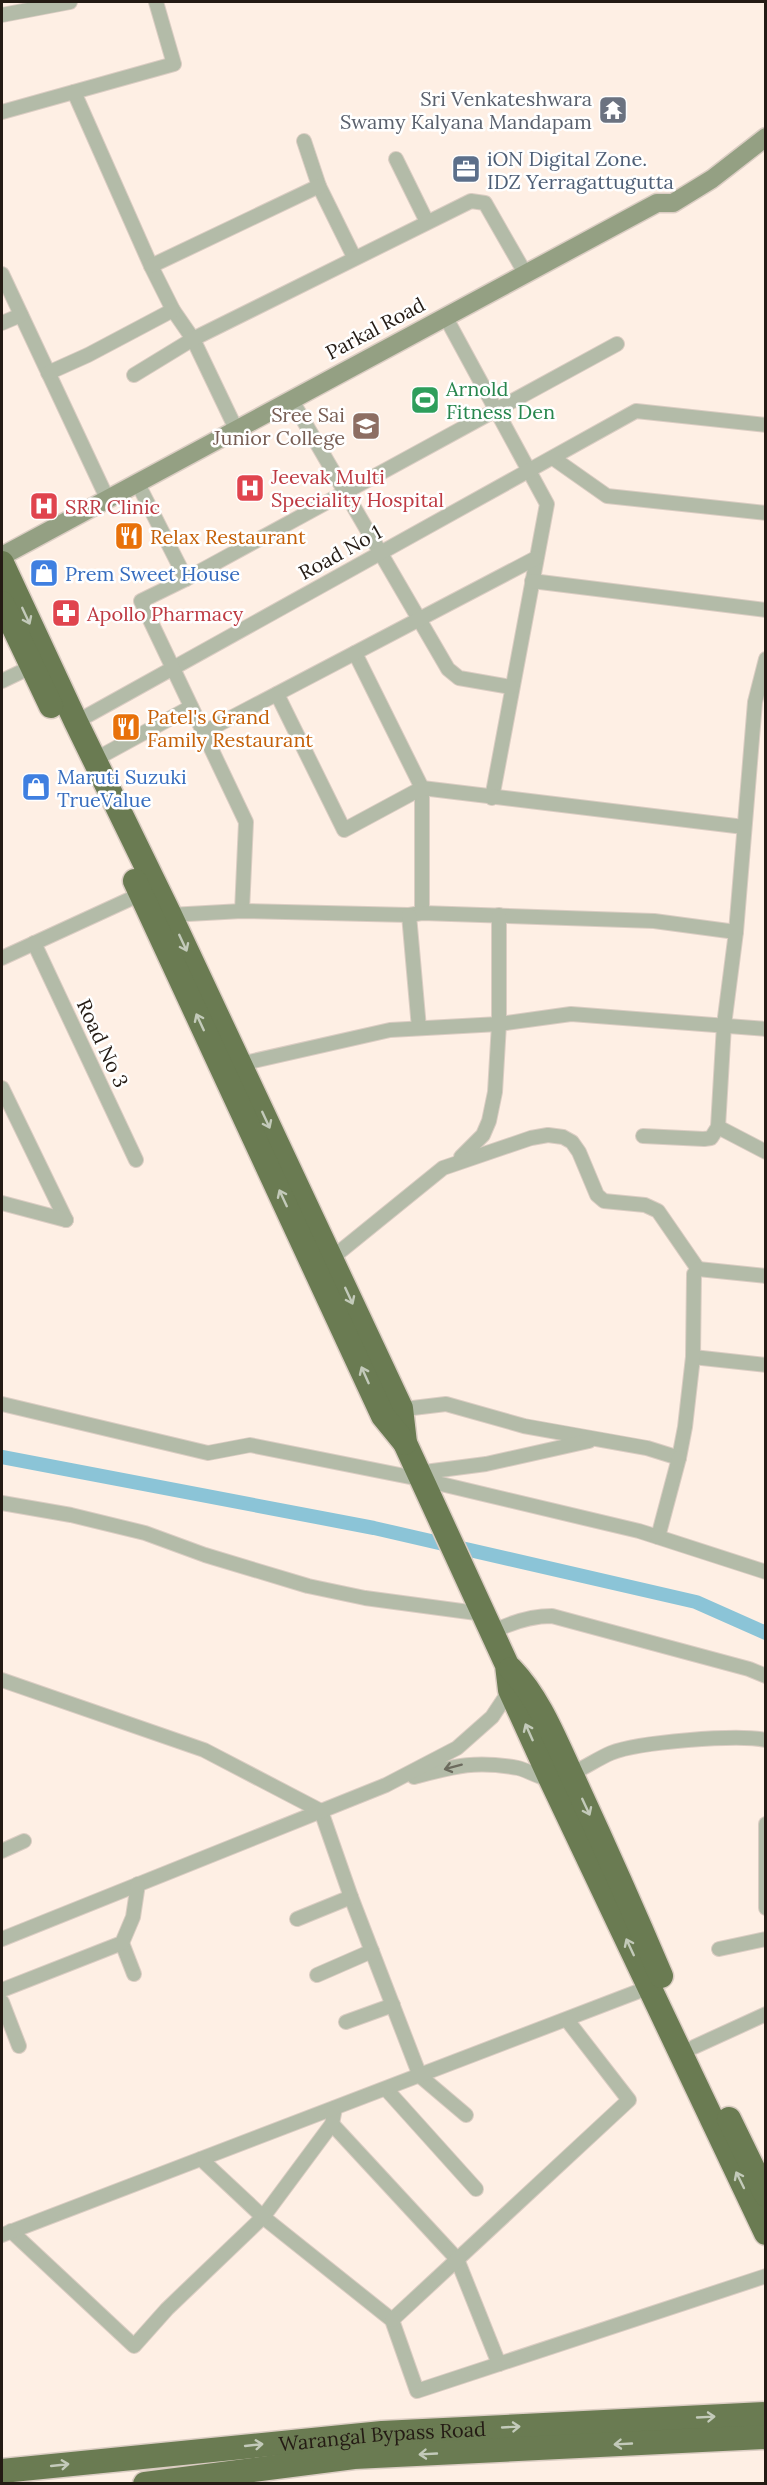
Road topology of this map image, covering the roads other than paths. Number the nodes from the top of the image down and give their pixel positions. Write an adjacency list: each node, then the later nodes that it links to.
1 (70, 2): 3 (street)
2 (156, 2): 4 (street)
3 (2, 15)
4 (74, 92): 5 (street); 12 (street)
5 (2, 112)
6 (304, 141): 9 (street)
7 (764, 143): 13 (street, Parkal Road)
8 (396, 159): 10 (street)
9 (319, 186): 11 (street); 12 (street)
10 (427, 222): 11 (street); 13 (street)
11 (354, 257): 19 (street)
12 (151, 266): 15 (street)
13 (525, 273): 17 (street, Parkal Road)
14 (2, 274): 16 (street)
15 (173, 310): 19 (street); 21 (street)
16 (21, 315): 18 (street); 21 (street)
17 (445, 316): 23 (street, Parkal Road); 24 (street)
18 (2, 324)
19 (192, 339): 22 (street); 26 (street)
20 (617, 344): 24 (street)
21 (48, 373): 31 (street)
22 (134, 375)
23 (291, 399): 26 (street, Parkal Road); 30 (street)
24 (495, 410): 28 (street); 30 (street)
25 (765, 425): 27 (street, Road No 1)
26 (236, 429): 29 (street, Parkal Road)
27 (553, 458): 28 (street, Road No 1); 32 (street)
28 (528, 471): 33 (street, Road No 1); 35 (street)
29 (137, 482): 31 (street, Parkal Road); 37 (street)
30 (345, 492): 33 (street); 37 (street)
31 (107, 498): 34 (street, Parkal Road)
32 (765, 513)
33 (379, 553): 41 (street); 45 (street, Road No 1)
34 (2, 556)
35 (536, 558): 38 (street); 41 (street)
36 (2, 563): 51 (highway, one-way to 51)
37 (186, 579): 45 (street)
38 (532, 581): 40 (street); 47 (street)
39 (2, 603): 44 (highway)
40 (765, 610)
41 (418, 620): 42 (street); 47 (street)
42 (355, 653): 48 (street); 54 (street)
43 (765, 659): 49 (street)
44 (31, 667): 46 (street); 57 (highway)
45 (172, 667): 50 (street); 51 (street, Road No 1)
46 (2, 681)
47 (511, 687): 55 (street)
48 (277, 694): 52 (street); 54 (street)
49 (760, 702): 56 (street)
50 (191, 707): 52 (street); 53 (street)
51 (76, 722): 53 (highway)
52 (204, 732): 58 (street)
53 (94, 760): 60 (highway)
54 (422, 788): 55 (street); 59 (street)
55 (492, 798): 56 (street)
56 (744, 827): 62 (street)
57 (141, 894): 63 (street); 83 (highway, one-way to 57)
58 (242, 911): 59 (street); 60 (street)
59 (416, 914): 61 (street); 67 (street)
60 (170, 915): 69 (highway, one-way to 69)
61 (499, 915): 62 (street); 65 (street)
62 (736, 932): 66 (street)
63 (34, 943): 64 (street); 74 (street, Road No 3)
64 (2, 958)
65 (500, 1024): 66 (street); 67 (street); 75 (street)
66 (724, 1025): 68 (street); 71 (street)
67 (419, 1028): 69 (street)
68 (765, 1029)
69 (240, 1064): 77 (highway, one-way to 77)
70 (2, 1088): 76 (street)
71 (718, 1127): 72 (street); 73 (street)
72 (643, 1136)
73 (765, 1152)
74 (136, 1160)
75 (455, 1163): 77 (street); 78 (street)
76 (2, 1203)
77 (332, 1258): 83 (highway, one-way to 83)
78 (698, 1269): 79 (street); 80 (street)
79 (765, 1276)
80 (693, 1357): 81 (street); 85 (street)
81 (765, 1365)
82 (2, 1404): 86 (street)
83 (392, 1412): 84 (street); 86 (highway)
84 (596, 1440): 85 (street); 86 (street)
85 (679, 1458): 88 (street)
86 (421, 1480): 88 (street); 90 (highway)
87 (2, 1503): 90 (street)
88 (658, 1537): 89 (street)
89 (765, 1572)
90 (483, 1613): 91 (highway); 92 (street)
91 (507, 1665): 94 (highway); 96 (highway)
92 (765, 1676)
93 (2, 1680): 98 (street)
94 (510, 1690): 96 (highway, one-way to 94); 97 (street)
95 (765, 1740): 96 (street)
96 (561, 1776): 97 (street, one-way to 97); 113 (highway)
97 (386, 1785): 98 (street)
98 (321, 1810): 102 (street); 103 (street)
99 (765, 1824): 104 (street)
100 (24, 1841): 101 (street)
101 (2, 1851)
102 (138, 1884): 107 (street); 108 (street)
103 (351, 1897): 105 (street); 110 (street)
104 (765, 1908)
105 (297, 1919)
106 (765, 1938): 109 (street)
107 (2, 1939)
108 (122, 1943): 111 (street); 114 (street)
109 (719, 1949)
110 (372, 1951): 112 (street); 116 (street)
111 (134, 1974)
112 (317, 1975)
113 (656, 1984): 118 (street); 121 (highway); 132 (highway, one-way to 113)
114 (2, 1990)
115 (2, 2002): 120 (street)
116 (393, 2005): 119 (street); 122 (street)
117 (765, 2014): 121 (street)
118 (567, 2020): 122 (street); 133 (street)
119 (346, 2022)
120 (19, 2046)
121 (694, 2047): 128 (highway)
122 (420, 2076): 123 (street); 125 (street)
123 (386, 2089): 124 (street); 129 (street)
124 (335, 2108): 126 (street); 127 (street)
125 (466, 2115)
126 (332, 2124): 130 (street); 133 (street)
127 (201, 2159): 130 (street); 131 (street)
128 (762, 2181)
129 (476, 2189)
130 (263, 2217): 131 (street); 135 (street)
131 (6, 2233)
132 (765, 2233)
133 (457, 2259): 135 (street); 136 (street)
134 (765, 2276): 136 (street)
135 (392, 2320): 136 (street)
136 (499, 2364)
137 (765, 2414): 139 (highway, Warangal Bypass Road, one-way to 137)
138 (765, 2437): 140 (highway, Warangal Bypass Road, one-way to 140)
139 (2, 2471)
140 (145, 2484)

